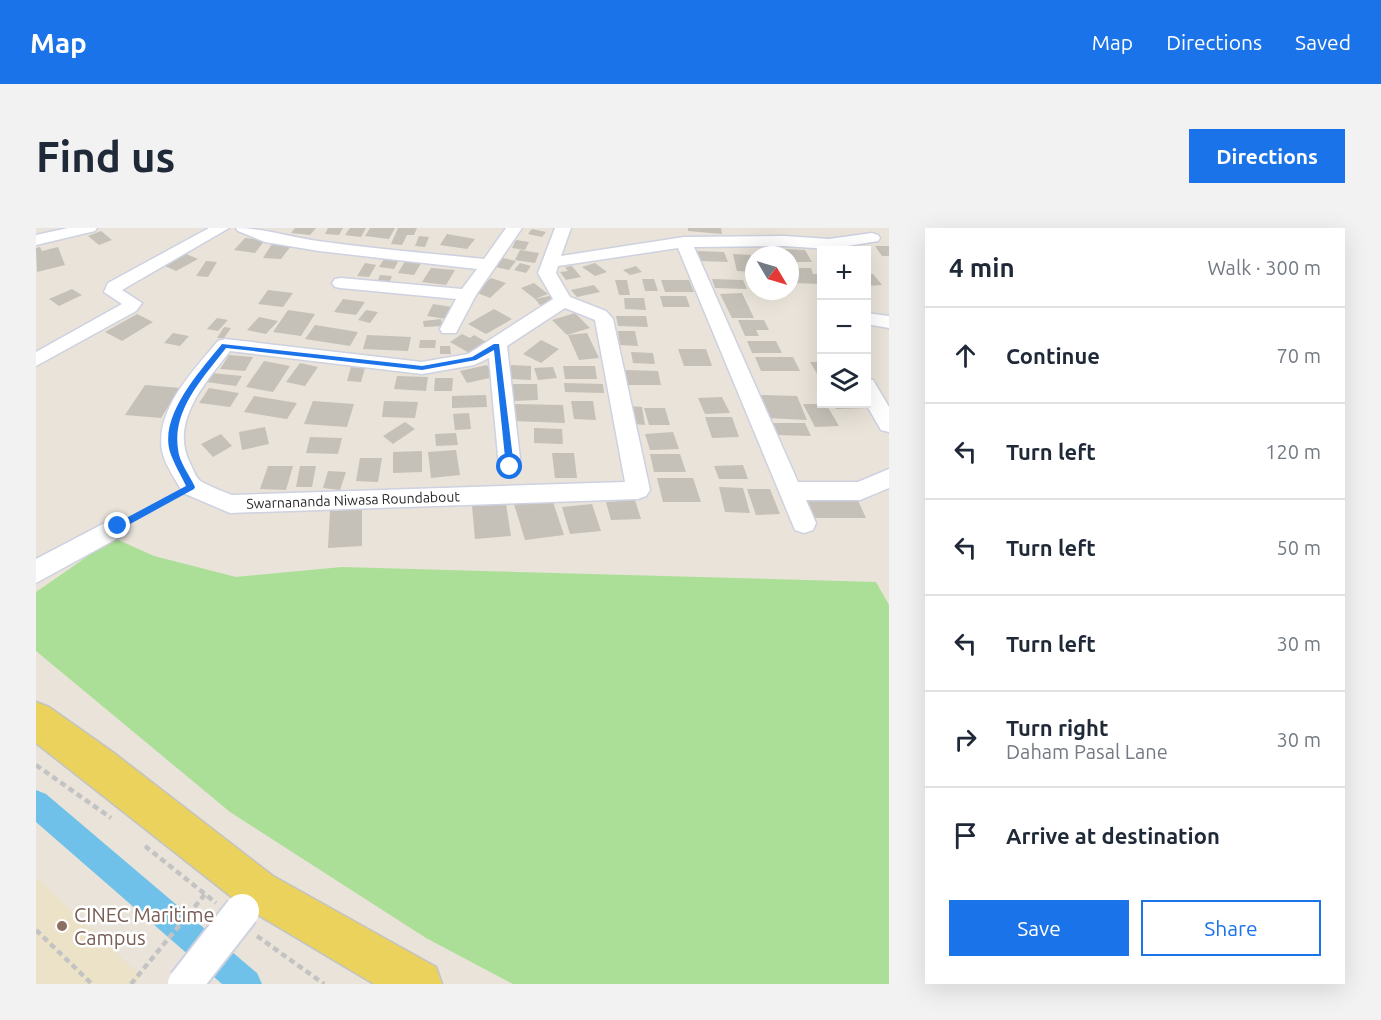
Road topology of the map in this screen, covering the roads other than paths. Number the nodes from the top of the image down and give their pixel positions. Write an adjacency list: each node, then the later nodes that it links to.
1 (89, 228): 8 (street)
2 (221, 228): 19 (street)
3 (244, 228): 11 (street)
4 (514, 228): 11 (street)
5 (563, 228): 10 (street)
6 (780, 235): 7 (street); 9 (street)
7 (872, 238)
8 (36, 240)
9 (684, 242): 10 (street); 24 (street)
10 (552, 262): 14 (street)
11 (490, 265): 13 (street)
12 (341, 283): 13 (street)
13 (467, 295): 17 (street)
14 (563, 301): 18 (street); 18 (street, Swarnananda Niwasa Roundabout)
15 (871, 319): 16 (street)
16 (889, 322)
17 (449, 329)
18 (496, 346): 22 (street)
19 (36, 360)
20 (871, 393): 21 (street)
21 (889, 425)
22 (510, 467)
23 (889, 478): 24 (street)
24 (790, 491): 25 (street)
25 (804, 523)
26 (118, 526): 27 (street)
27 (36, 572)
28 (36, 720): 29 (main road)
29 (250, 901): 30 (street, bridge); 31 (main road)
30 (185, 984)
31 (419, 984)

